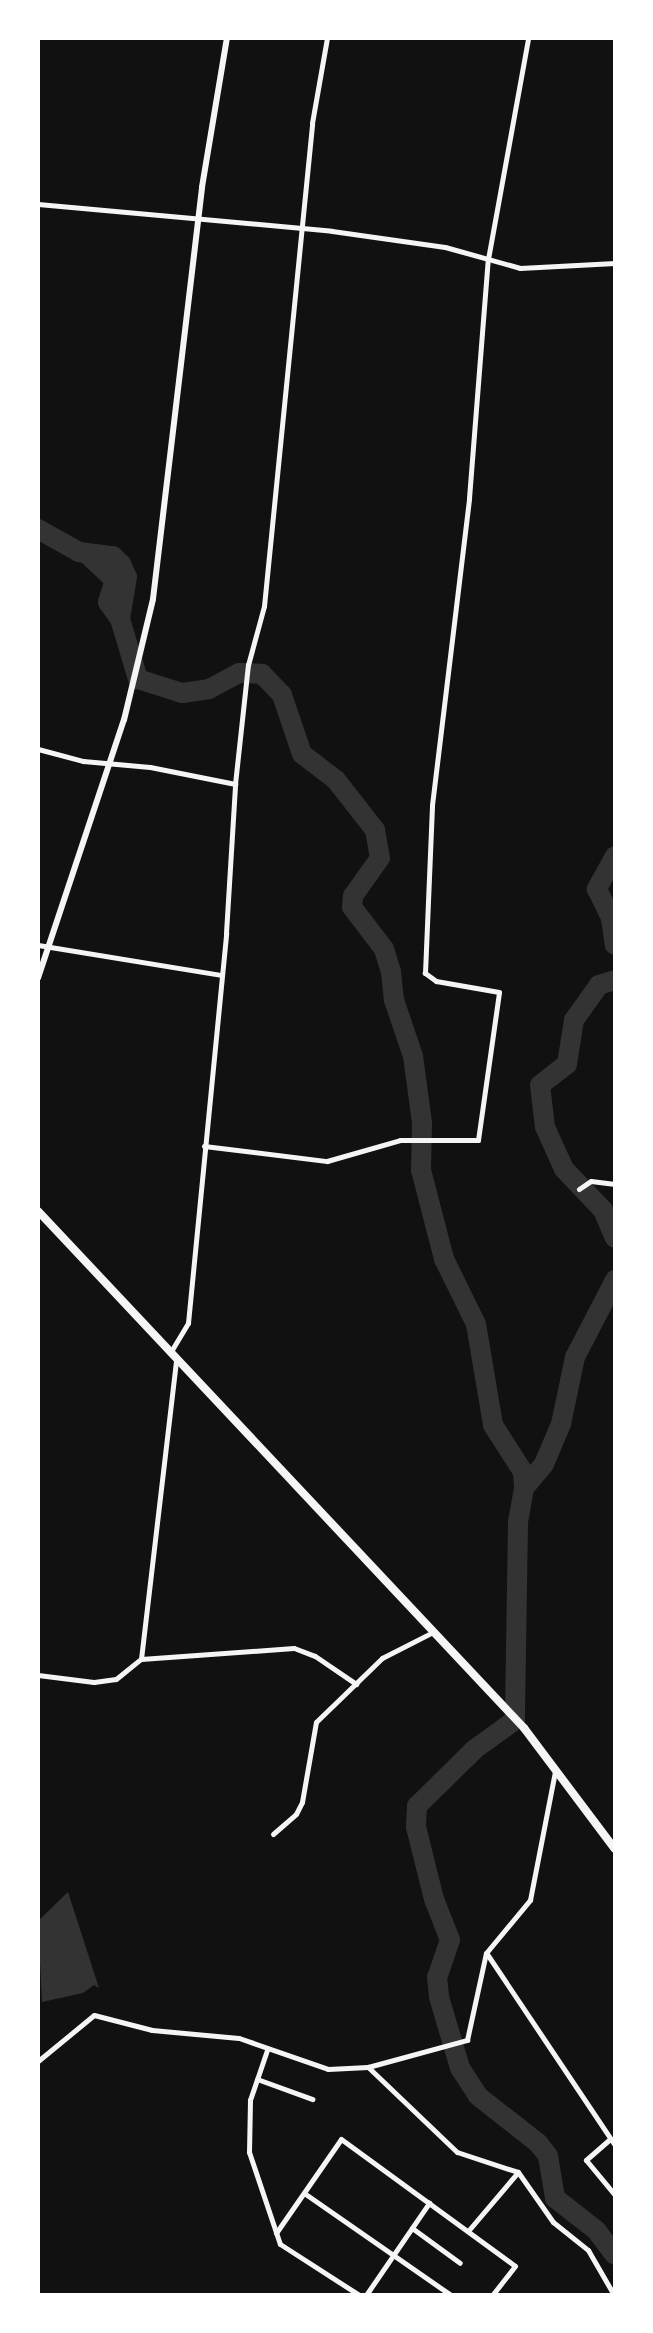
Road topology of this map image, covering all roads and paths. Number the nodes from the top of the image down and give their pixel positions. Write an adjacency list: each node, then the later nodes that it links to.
1 (227, 38): 5 (street)
2 (327, 38): 6 (street)
3 (528, 38): 7 (street)
4 (38, 204): 5 (street)
5 (200, 217): 6 (street); 10 (street)
6 (303, 228): 7 (street); 11 (street)
7 (488, 259): 8 (street); 16 (street)
8 (615, 263)
9 (38, 749): 10 (street)
10 (109, 765): 11 (street); 13 (street)
11 (235, 784): 14 (street)
12 (38, 945): 13 (street)
13 (49, 945): 14 (street); 15 (street)
14 (221, 975): 16 (street)
15 (38, 978)
16 (204, 1146): 20 (street)
17 (615, 1184): 18 (street)
18 (581, 1187)
19 (38, 1211): 20 (main road)
20 (173, 1357): 21 (main road); 22 (street)
21 (434, 1631): 24 (street); 25 (main road)
22 (141, 1659): 23 (street); 24 (street)
23 (38, 1675)
24 (356, 1684): 26 (street)
25 (556, 1767): 27 (main road); 28 (street)
26 (273, 1834)
27 (615, 1849)
28 (486, 1953): 31 (street); 34 (street)
29 (267, 2050): 30 (street); 31 (street); 32 (street)
30 (38, 2061)
31 (368, 2067): 36 (street)
32 (257, 2079): 33 (street); 42 (street)
33 (312, 2099)
34 (610, 2139): 35 (street); 38 (street)
35 (615, 2145)
36 (518, 2172): 41 (street); 49 (street)
37 (304, 2193): 39 (street); 42 (street); 43 (street)
38 (615, 2195)
39 (429, 2203): 40 (street); 41 (street)
40 (412, 2228): 43 (street); 44 (street)
41 (468, 2231): 48 (street)
42 (276, 2233): 45 (street)
43 (393, 2255): 46 (street); 47 (street)
44 (460, 2263)
45 (359, 2295)
46 (366, 2295)
47 (451, 2295)
48 (492, 2295)
49 (614, 2295)

